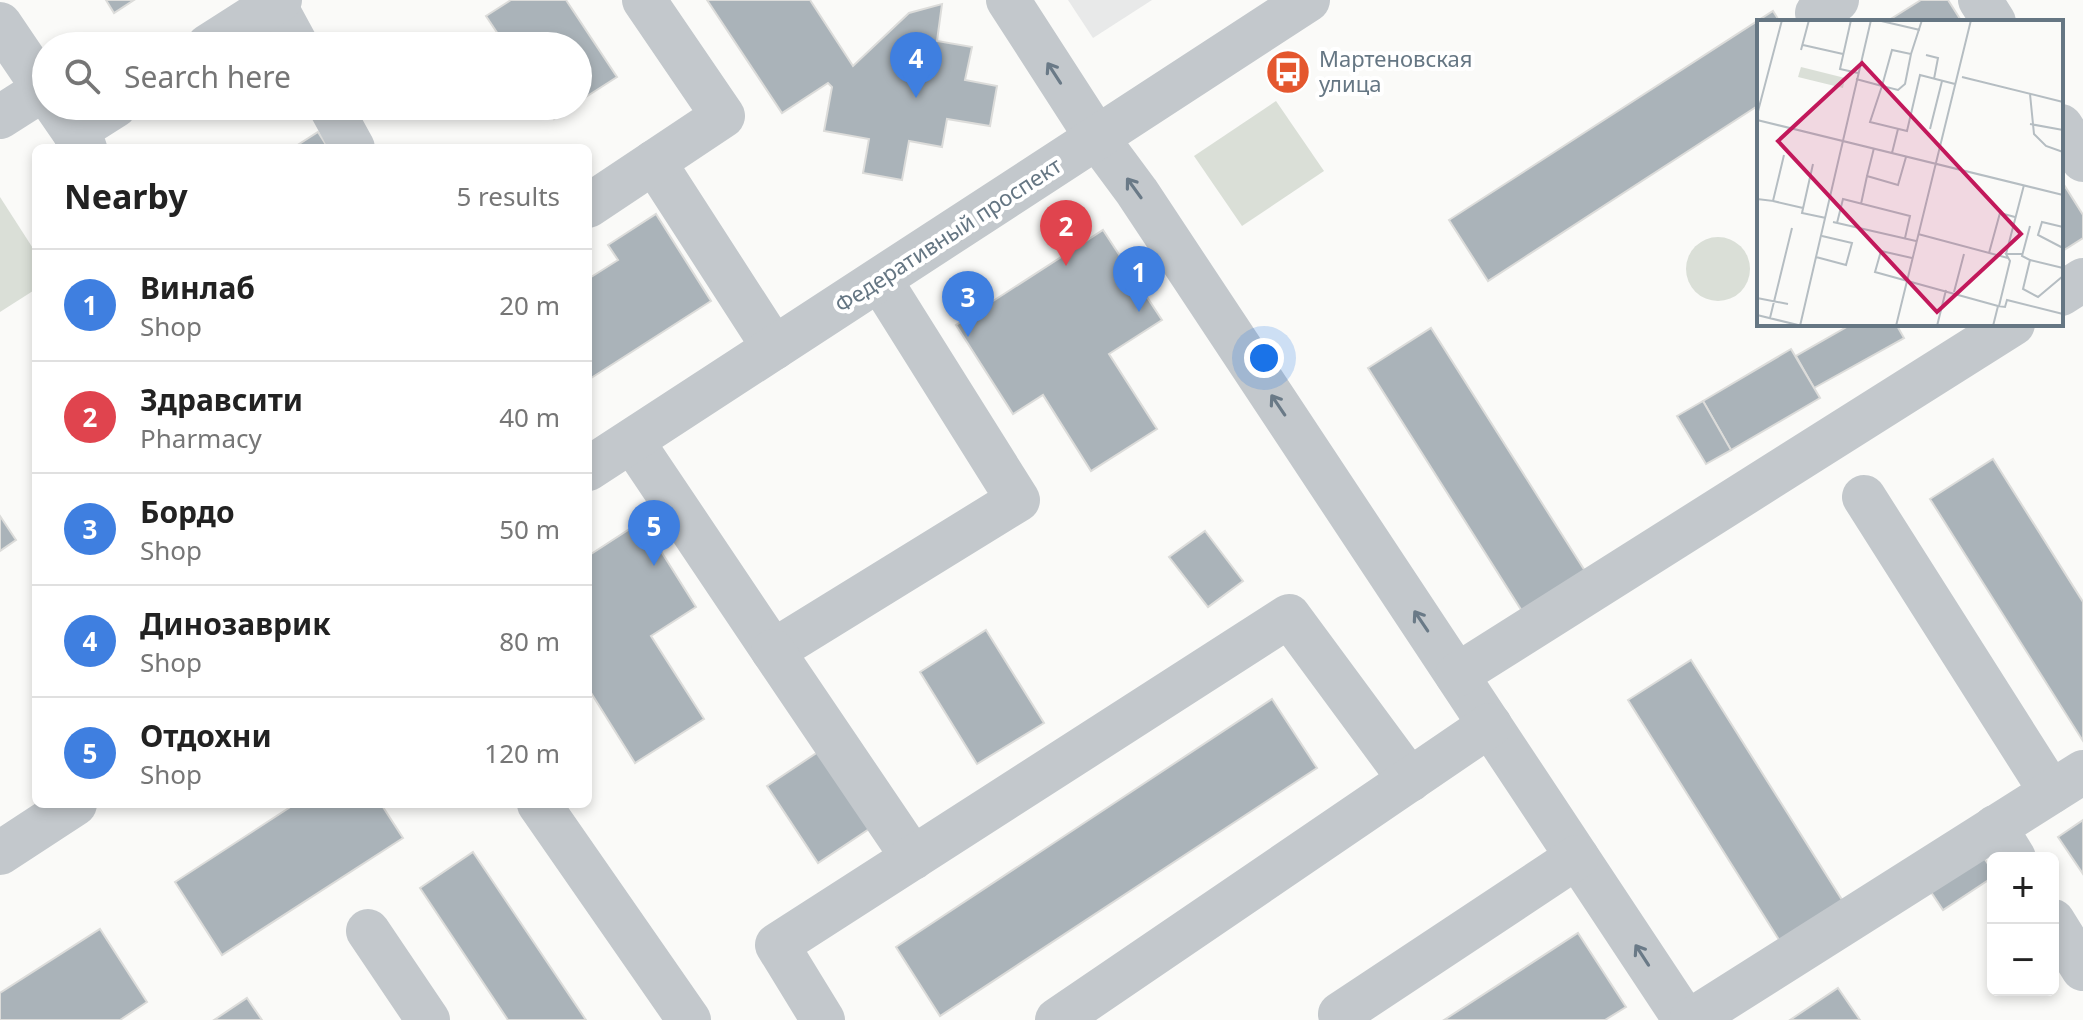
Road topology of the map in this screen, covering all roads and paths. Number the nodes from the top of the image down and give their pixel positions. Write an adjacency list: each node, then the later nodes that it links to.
1 (644, 0): 20 (street)
2 (1008, 0): 17 (street, one-way to 2)
3 (1308, 0): 17 (street, Федеративный проспект)
4 (1837, 0): 7 (street)
5 (1980, 0): 8 (street)
6 (275, 1): 10 (street); 11 (street)
7 (1822, 20)
8 (1993, 20)
9 (0, 24): 12 (street)
10 (229, 32)
11 (290, 32)
12 (32, 71)
13 (32, 115): 14 (street)
14 (0, 117)
15 (338, 120): 18 (street)
16 (2063, 129): 19 (street)
17 (1097, 138): 22 (street, Федеративный проспект); 31 (street, one-way to 17)
18 (351, 144)
19 (2083, 160)
20 (654, 162): 21 (street); 26 (street)
21 (592, 203)
22 (880, 280): 26 (street, Федеративный проспект); 30 (street)
23 (2083, 280): 24 (street)
24 (2063, 293)
25 (2009, 326): 31 (street)
26 (774, 348): 27 (street, Федеративный проспект)
27 (632, 441): 28 (street, Федеративный проспект); 30 (street)
28 (592, 466)
29 (1864, 497): 34 (street)
30 (773, 651): 40 (street)
31 (1457, 675): 32 (street)
32 (1490, 725): 33 (street); 39 (street)
33 (1410, 780): 40 (street); 47 (street)
34 (2067, 782): 37 (street)
35 (69, 808): 38 (street)
36 (542, 808): 45 (street)
37 (2005, 843): 50 (street)
38 (0, 853)
39 (1577, 857): 48 (street); 49 (street, one-way to 39)
40 (913, 858): 46 (street)
41 (2055, 924): 43 (street)
42 (368, 931): 44 (street)
43 (2083, 969)
44 (428, 1020)
45 (689, 1020)
46 (823, 1020)
47 (1057, 1020)
48 (1343, 1020)
49 (1685, 1020)
50 (1691, 1020)

